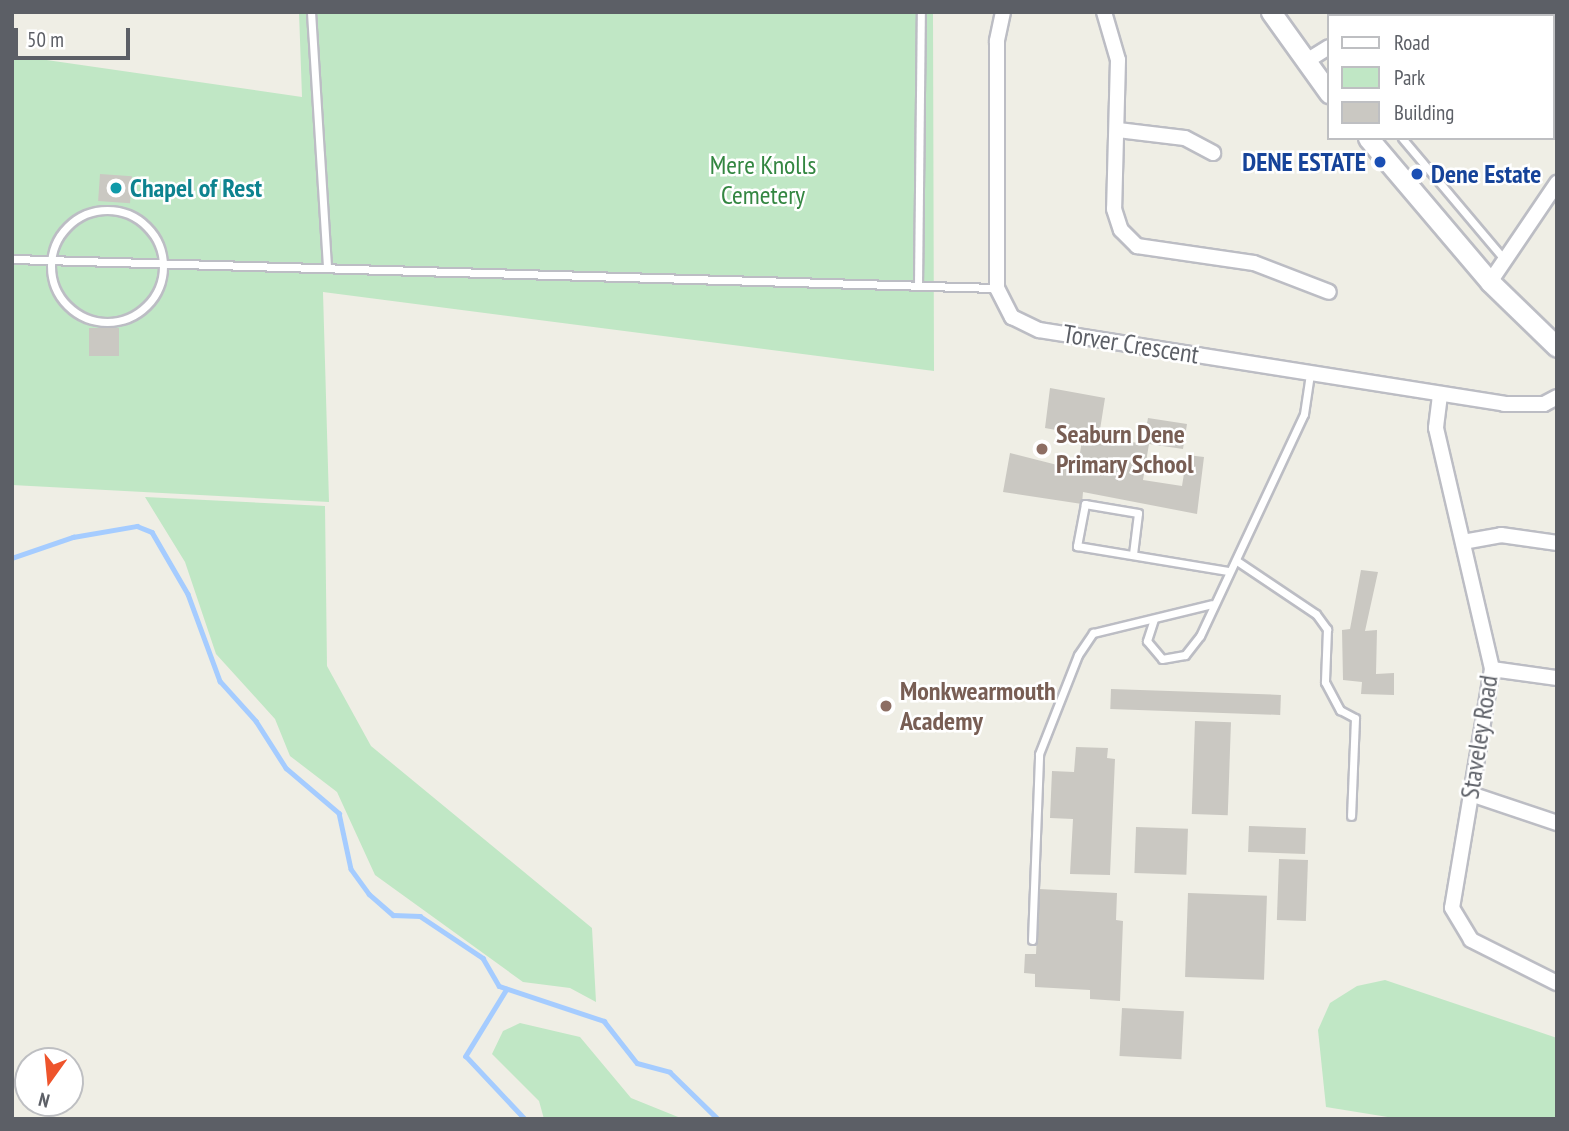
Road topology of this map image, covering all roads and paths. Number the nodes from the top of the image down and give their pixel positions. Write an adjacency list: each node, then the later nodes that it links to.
1 (311, 12): 18 (lane)
2 (921, 12): 20 (lane)
3 (1003, 12): 21 (street)
4 (1104, 12): 9 (street)
5 (1271, 12): 7 (street)
6 (1328, 48): 7 (street)
7 (1305, 62): 8 (street)
8 (1328, 92)
9 (1118, 130): 12 (street); 22 (street)
10 (1370, 140): 19 (street)
11 (1404, 140): 14 (lane)
12 (1213, 153)
13 (1557, 183): 14 (street)
14 (1503, 258): 19 (street)
15 (12, 259): 17 (lane)
16 (163, 260): 17 (lane); 17 (lane); 17 (lane); 18 (lane)
17 (51, 261)
18 (327, 267): 20 (lane)
19 (1490, 282): 23 (street)
20 (918, 286): 21 (lane)
21 (997, 288): 24 (street, Torver Crescent)
22 (1329, 292)
23 (1557, 347)
24 (1310, 373): 25 (street, Torver Crescent); 30 (lane)
25 (1440, 395): 26 (street, Torver Crescent); 27 (street, Staveley Road)
26 (1557, 397)
27 (1462, 542): 28 (street); 34 (street, Staveley Road)
28 (1557, 543)
29 (1133, 554): 29 (lane); 31 (lane)
30 (1237, 561): 31 (lane); 37 (lane)
31 (1228, 571): 32 (lane)
32 (1212, 604): 33 (lane); 33 (lane)
33 (1154, 619): 39 (lane)
34 (1492, 669): 35 (street); 36 (street, Staveley Road)
35 (1557, 678)
36 (1471, 794): 38 (street); 40 (street, Staveley Road)
37 (1351, 816)
38 (1557, 823)
39 (1032, 940)
40 (1557, 983)

